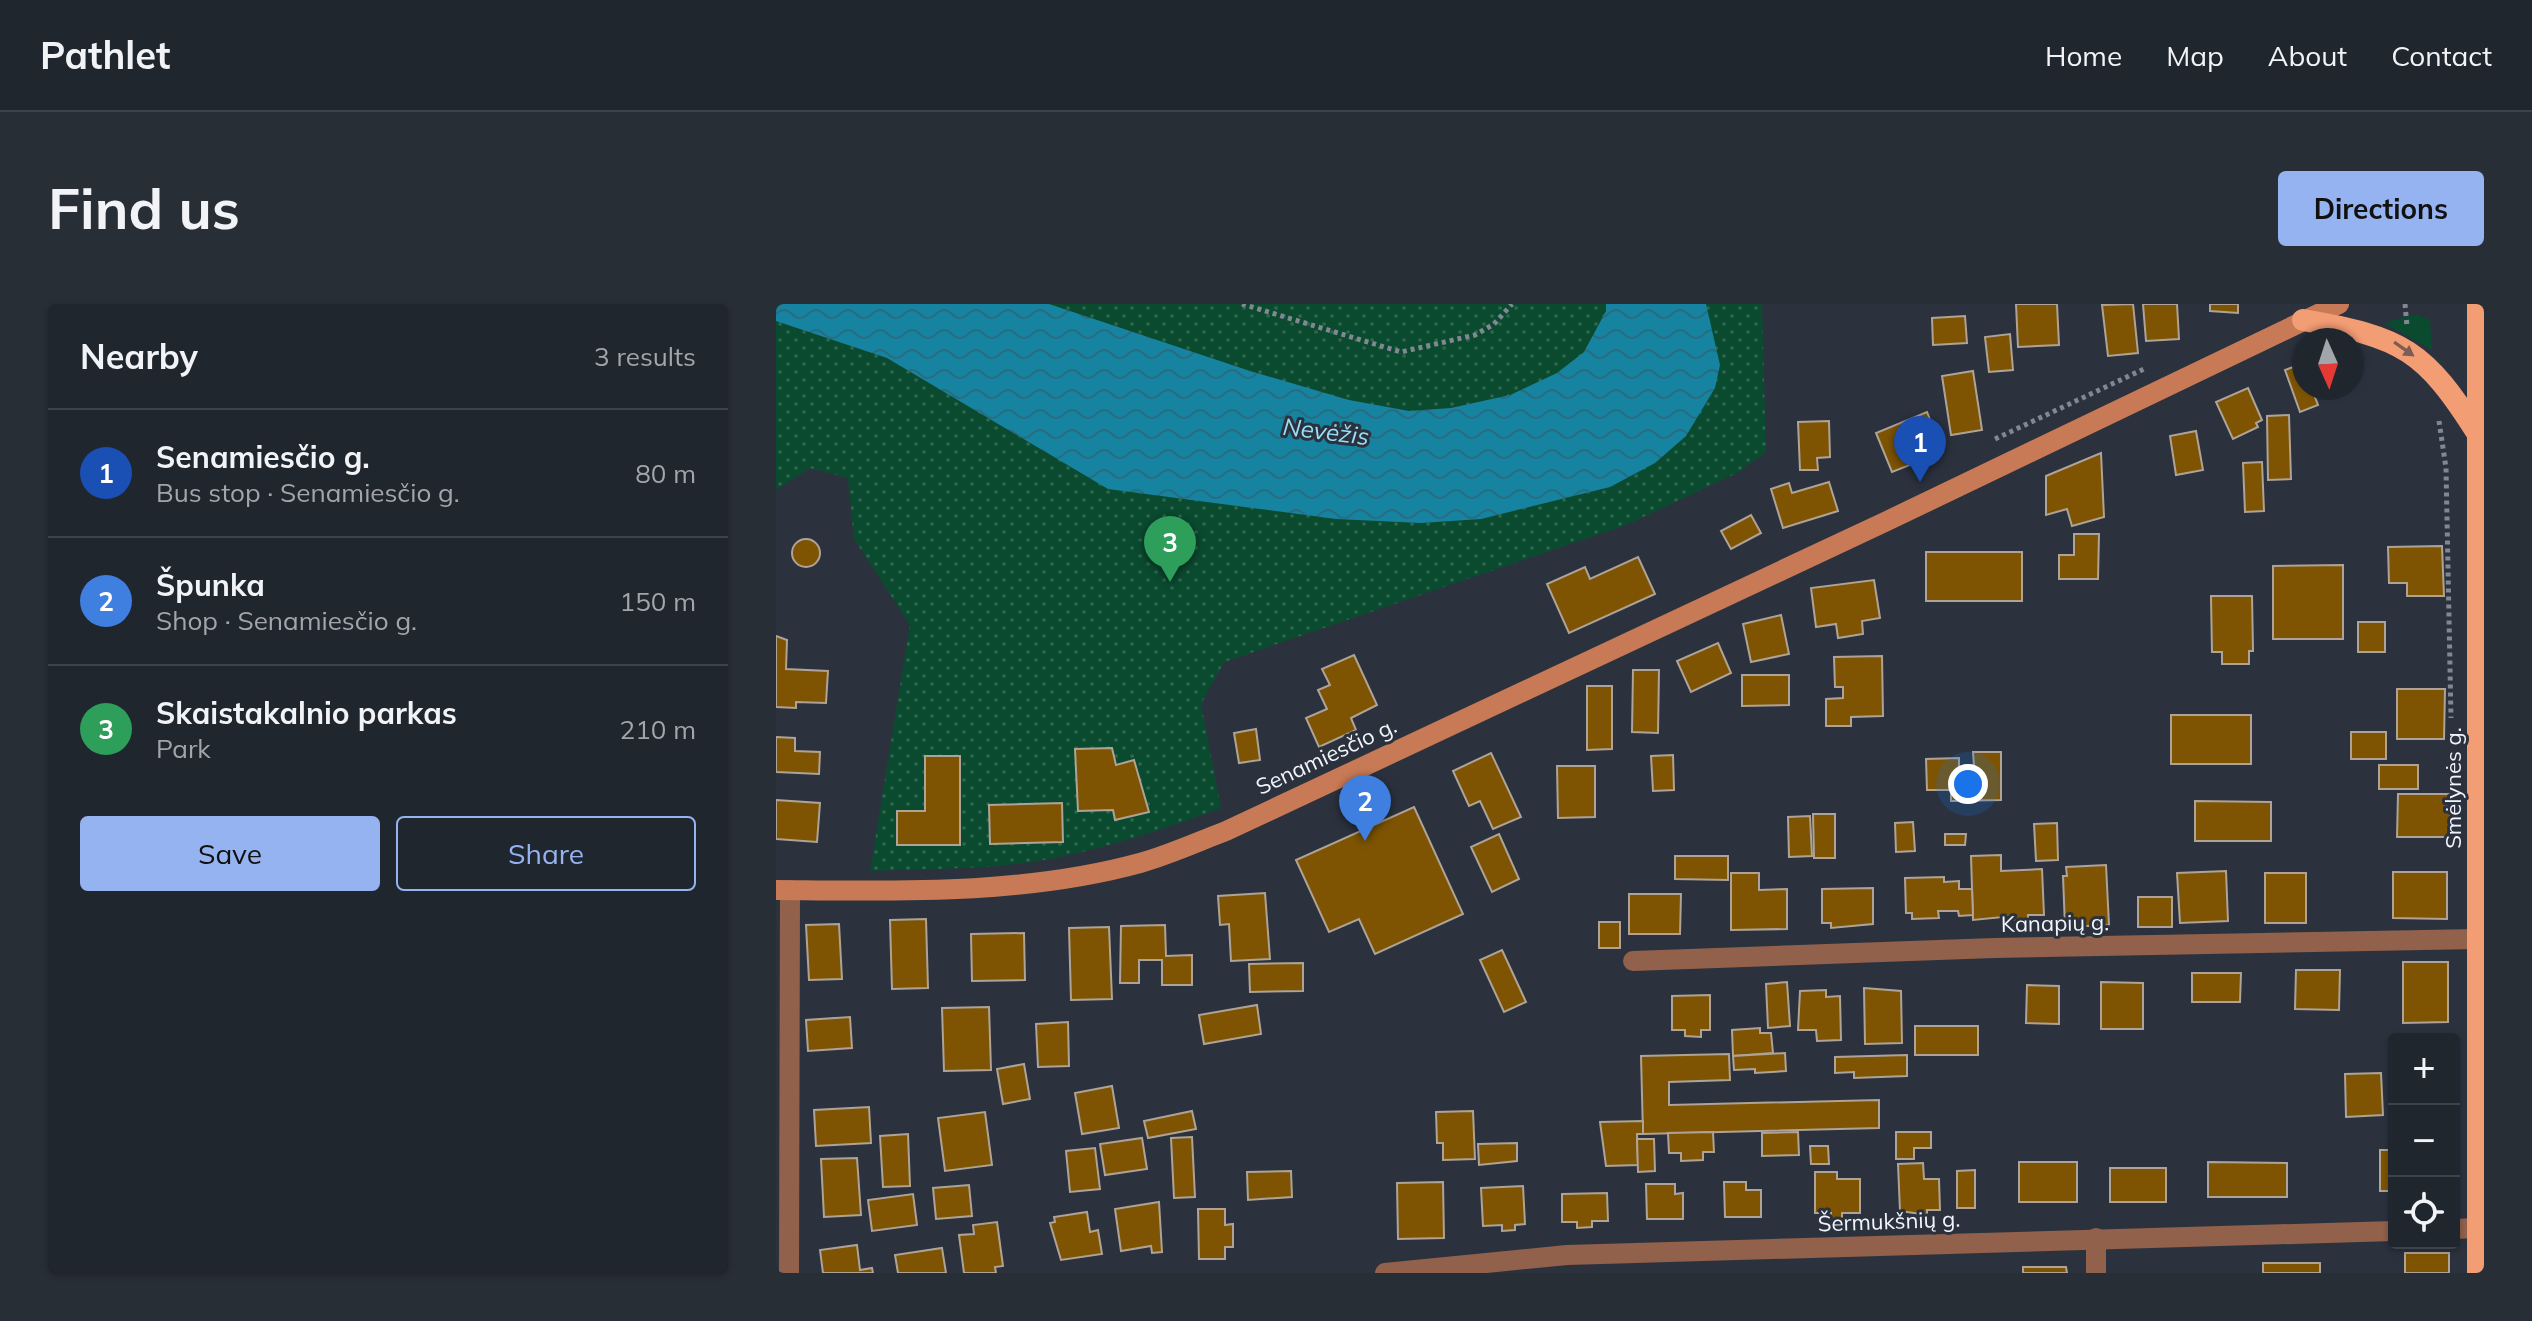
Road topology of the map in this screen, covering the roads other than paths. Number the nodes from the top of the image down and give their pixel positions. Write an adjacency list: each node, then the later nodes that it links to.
1 (2339, 304): 3 (main road, Senamiesčio g.)
2 (2478, 304): 4 (highway, Smėlynės g.)
3 (2303, 320): 4 (highway, one-way to 4); 5 (main road, Senamiesčio g.)
4 (2482, 432): 6 (highway, Smėlynės g.)
5 (783, 890): 8 (street)
6 (2479, 939): 7 (street, Kanapių g.); 9 (highway, Smėlynės g.)
7 (1633, 961)
8 (782, 1122): 14 (street)
9 (2478, 1228): 10 (street); 17 (highway, Smėlynės g.)
10 (2460, 1229)
11 (2388, 1231): 12 (street, Šermukšnių g.)
12 (2096, 1238): 13 (street, Šermukšnių g.); 16 (street)
13 (1531, 1265): 15 (street, Šermukšnių g.)
14 (789, 1273)
15 (1385, 1273)
16 (2096, 1273)
17 (2478, 1273)

